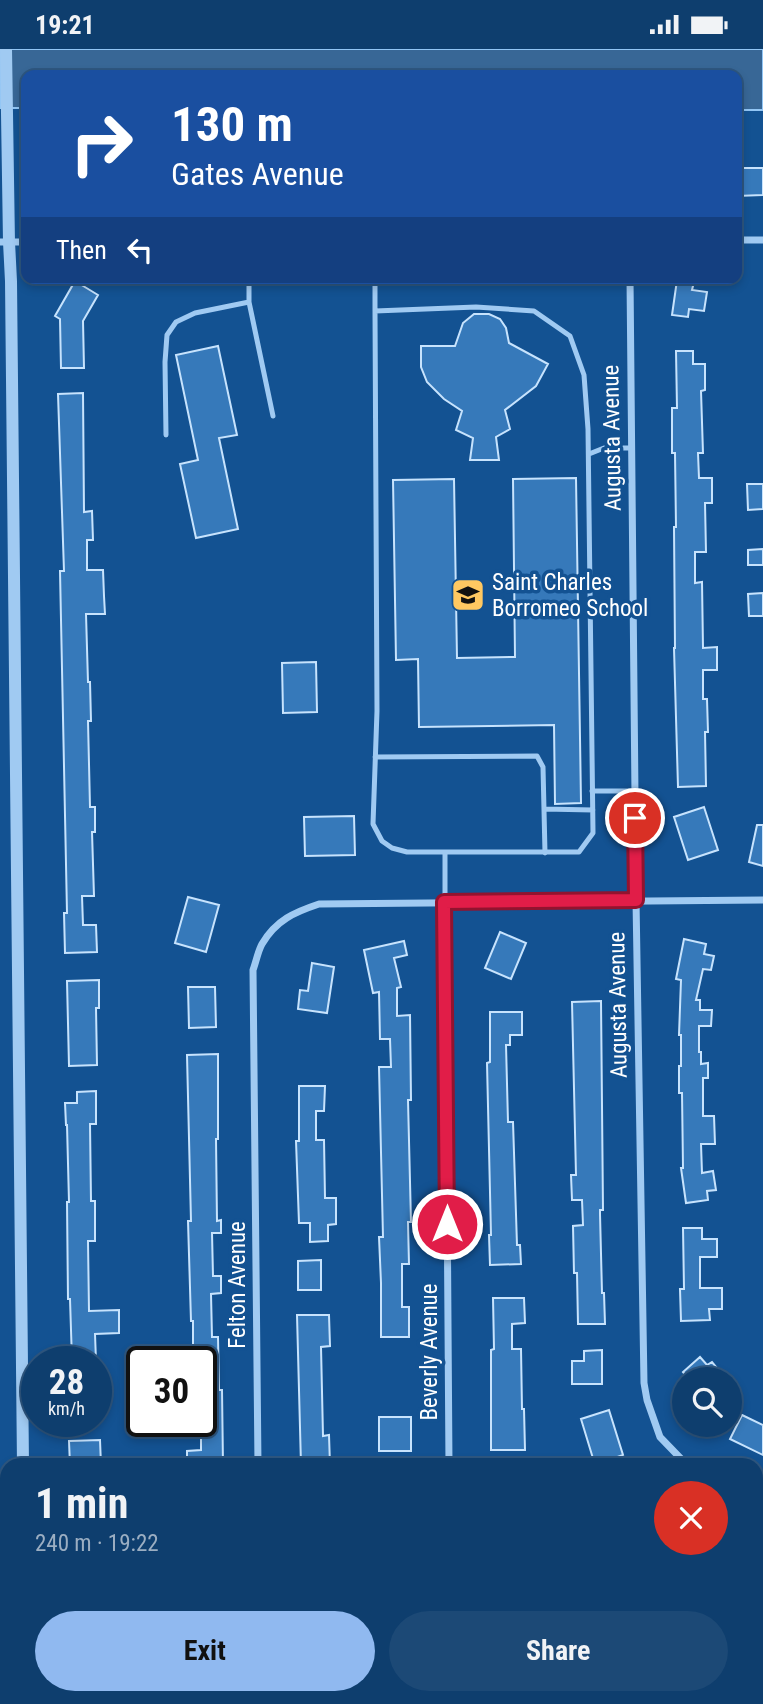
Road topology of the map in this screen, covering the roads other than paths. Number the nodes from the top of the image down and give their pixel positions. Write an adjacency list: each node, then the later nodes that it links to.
1 (6, 49): 4 (street)
2 (742, 240): 3 (street)
3 (763, 240)
4 (4, 242): 24 (street)
5 (249, 284): 8 (lane)
6 (375, 284): 9 (lane)
7 (630, 284): 12 (street, Augusta Avenue)
8 (249, 302): 10 (lane); 11 (lane)
9 (375, 311): 13 (lane); 14 (lane)
10 (273, 416)
11 (166, 435)
12 (632, 448): 13 (lane); 16 (street, Augusta Avenue)
13 (589, 454): 15 (lane)
14 (375, 757): 17 (lane); 19 (lane)
15 (593, 791): 16 (lane); 18 (lane)
16 (635, 791): 21 (street, Augusta Avenue)
17 (544, 809): 18 (lane); 20 (lane)
18 (593, 810): 20 (lane)
19 (445, 853): 20 (lane); 23 (lane)
20 (545, 853)
21 (636, 900): 22 (street, Felton Avenue); 23 (street, Felton Avenue); 27 (street, Augusta Avenue)
22 (763, 900)
23 (444, 902): 25 (street, Felton Avenue); 26 (street, Beverly Avenue)
24 (23, 1458)
25 (258, 1458)
26 (449, 1458)
27 (680, 1458)

